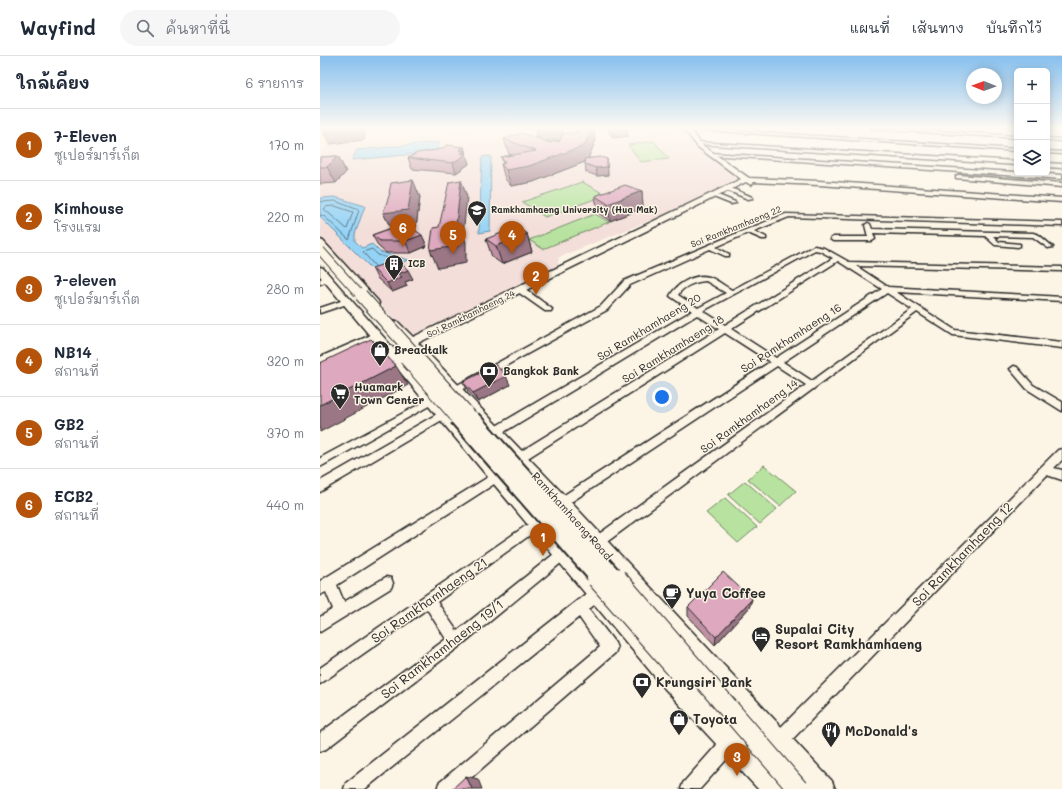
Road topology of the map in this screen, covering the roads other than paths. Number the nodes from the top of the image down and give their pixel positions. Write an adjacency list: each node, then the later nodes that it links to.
1 (723, 163): 12 (main road)
2 (754, 163): 6 (street)
3 (853, 163): 7 (street)
4 (1050, 165): 5 (street)
5 (1062, 166)
6 (845, 169)
7 (1014, 174)
8 (1037, 176): 14 (street)
9 (1049, 176): 11 (street)
10 (954, 177): 14 (street)
11 (1062, 177)
12 (743, 178): 13 (main road); 16 (main road, Soi Ramkhamhaeng 24)
13 (755, 182): 16 (main road); 19 (main road)
14 (1042, 183): 15 (street)
15 (1062, 184)
16 (729, 187): 17 (main road, Soi Ramkhamhaeng 24); 18 (street)
17 (713, 195): 21 (street); 23 (main road, Soi Ramkhamhaeng 24)
18 (750, 198)
19 (1034, 200): 20 (main road); 22 (main road)
20 (1062, 200)
21 (733, 203)
22 (1062, 204)
23 (690, 208): 31 (main road, Soi Ramkhamhaeng 24); 37 (main road, Soi Ramkhamhaeng 24)
24 (865, 218): 25 (street, Soi Ramkhamhaeng 22); 26 (street, Soi Ramkhamhaeng 22); 27 (street)
25 (1062, 224)
26 (748, 231): 29 (street); 34 (street, Soi Ramkhamhaeng 22)
27 (871, 231): 28 (street); 30 (street)
28 (987, 234): 33 (street); 35 (street)
29 (764, 238)
30 (834, 239)
31 (621, 242): 37 (main road); 44 (main road, Soi Ramkhamhaeng 24)
32 (320, 243): 57 (main road, Ramkhamhaeng Road)
33 (1018, 245)
34 (711, 247): 38 (street); 65 (street, Soi Ramkhamhaeng 22)
35 (1050, 247)
36 (320, 250): 100 (main road, Ramkhamhaeng Road, bridge)
37 (586, 250): 44 (main road, Soi Ramkhamhaeng 24)
38 (726, 255)
39 (838, 258): 41 (street); 48 (street, Soi Ramkhamhaeng 20); 55 (street, Soi Ramkhamhaeng 18)
40 (320, 260): 99 (main road, Ramkhamhaeng Road, bridge)
41 (848, 264): 43 (street); 46 (street)
42 (320, 270): 45 (main road)
43 (1061, 270)
44 (552, 274): 47 (main road, Soi Ramkhamhaeng 24)
45 (324, 280): 50 (main road)
46 (888, 289): 49 (street); 52 (street); 61 (street, Soi Ramkhamhaeng 16)
47 (521, 290): 51 (street); 57 (main road, Soi Ramkhamhaeng 24)
48 (732, 293): 54 (street, Soi Ramkhamhaeng 20); 54 (street)
49 (1062, 299)
50 (347, 301): 53 (street); 56 (main road)
51 (548, 308)
52 (917, 309): 58 (street); 64 (street, Soi Ramkhamhaeng 14)
53 (320, 312)
54 (696, 312): 55 (street); 70 (street, Soi Ramkhamhaeng 20)
55 (725, 330): 61 (street); 73 (street, Soi Ramkhamhaeng 18)
56 (376, 336): 59 (main road); 60 (street)
57 (412, 342): 59 (main road, Soi Ramkhamhaeng 24); 65 (main road, Ramkhamhaeng Road)
58 (1062, 345)
59 (393, 355): 66 (main road)
60 (323, 357): 62 (street)
61 (775, 362): 64 (street); 79 (street, Soi Ramkhamhaeng 16)
62 (334, 364)
63 (1014, 369): 67 (street)
64 (812, 385): 81 (street, Soi Ramkhamhaeng 14)
65 (455, 390): 69 (main road, Ramkhamhaeng Road)
66 (433, 400): 68 (main road); 74 (street)
67 (1062, 407)
68 (444, 414): 71 (main road); 78 (street)
69 (483, 420): 70 (main road, Ramkhamhaeng Road); 71 (main road)
70 (495, 432): 73 (main road, Ramkhamhaeng Road)
71 (460, 433): 76 (main road)
72 (1062, 453): 75 (street, Soi Ramkhamhaeng 12)
73 (519, 458): 79 (main road, Ramkhamhaeng Road)
74 (320, 463)
75 (1044, 470): 77 (street); 92 (street, Soi Ramkhamhaeng 12)
76 (498, 476): 80 (main road); 84 (street)
77 (1062, 476)
78 (320, 487)
79 (562, 503): 81 (main road, Ramkhamhaeng Road)
80 (537, 523): 82 (main road); 86 (street, Soi Ramkhamhaeng 21)
81 (596, 542): 92 (main road, Ramkhamhaeng Road)
82 (563, 554): 85 (main road); 90 (street, Soi Ramkhamhaeng 19/1)
83 (386, 583): 88 (street)
84 (325, 585): 88 (street)
85 (597, 594): 87 (street); 94 (main road)
86 (429, 601): 90 (street); 91 (street, Soi Ramkhamhaeng 21)
87 (580, 608): 95 (street); 96 (street)
88 (341, 611): 89 (street)
89 (320, 625)
90 (455, 641): 93 (street, Soi Ramkhamhaeng 19/1)
91 (320, 677)
92 (779, 741): 101 (main road, Ramkhamhaeng Road)
93 (320, 743)
94 (729, 744): 97 (street); 98 (main road)
95 (352, 789)
96 (445, 789)
97 (689, 789)
98 (773, 789)
99 (777, 789)
100 (798, 789)
101 (824, 789)

